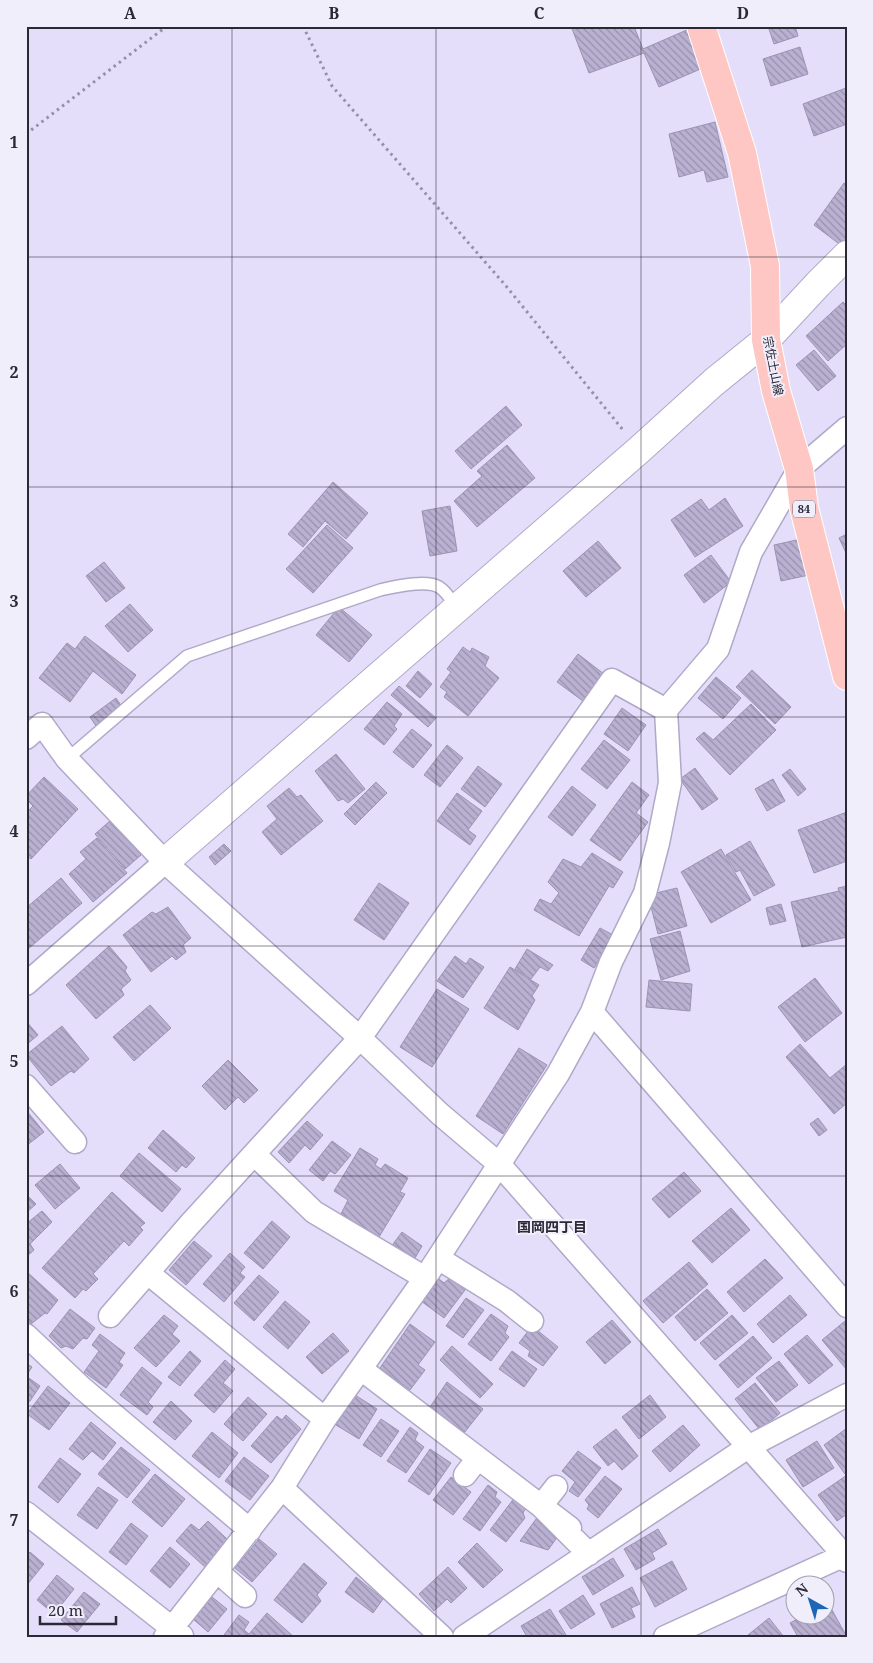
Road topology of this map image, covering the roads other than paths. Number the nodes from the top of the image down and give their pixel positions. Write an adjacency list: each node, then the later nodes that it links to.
1 (701, 26): 3 (main road, 宗佐土山線 / 84)
2 (847, 256): 3 (street)
3 (766, 340): 5 (main road, 宗佐土山線 / 84); 6 (street)
4 (847, 428): 5 (street)
5 (799, 469): 7 (main road, 宗佐土山線 / 84); 8 (street)
6 (457, 608): 10 (lane); 11 (street)
7 (847, 676)
8 (666, 710): 13 (street); 14 (street)
9 (26, 738): 10 (street)
10 (67, 759): 11 (street)
11 (166, 862): 12 (street); 14 (street)
12 (26, 984)
13 (592, 1012): 18 (street); 22 (street)
14 (360, 1038): 17 (street); 18 (street)
15 (26, 1086): 16 (street)
16 (76, 1142)
17 (254, 1154): 20 (street); 21 (street)
18 (499, 1164): 19 (street); 29 (street)
19 (438, 1258): 21 (street); 24 (street)
20 (148, 1273): 23 (street); 28 (street)
21 (425, 1278): 26 (street)
22 (847, 1306)
23 (110, 1316)
24 (532, 1321)
25 (26, 1335): 35 (street)
26 (361, 1369): 28 (street); 32 (street)
27 (847, 1395): 29 (street)
28 (325, 1419): 31 (street)
29 (748, 1447): 36 (street); 37 (street)
30 (556, 1487): 32 (street)
31 (282, 1488): 35 (street); 41 (street)
32 (541, 1506): 34 (street); 36 (street)
33 (26, 1513): 40 (street)
34 (570, 1528)
35 (250, 1530): 38 (street)
36 (589, 1554): 42 (street)
37 (846, 1557): 43 (street)
38 (217, 1572): 39 (street); 40 (street)
39 (245, 1596)
40 (173, 1634)
41 (442, 1637)
42 (464, 1637)
43 (665, 1637)

